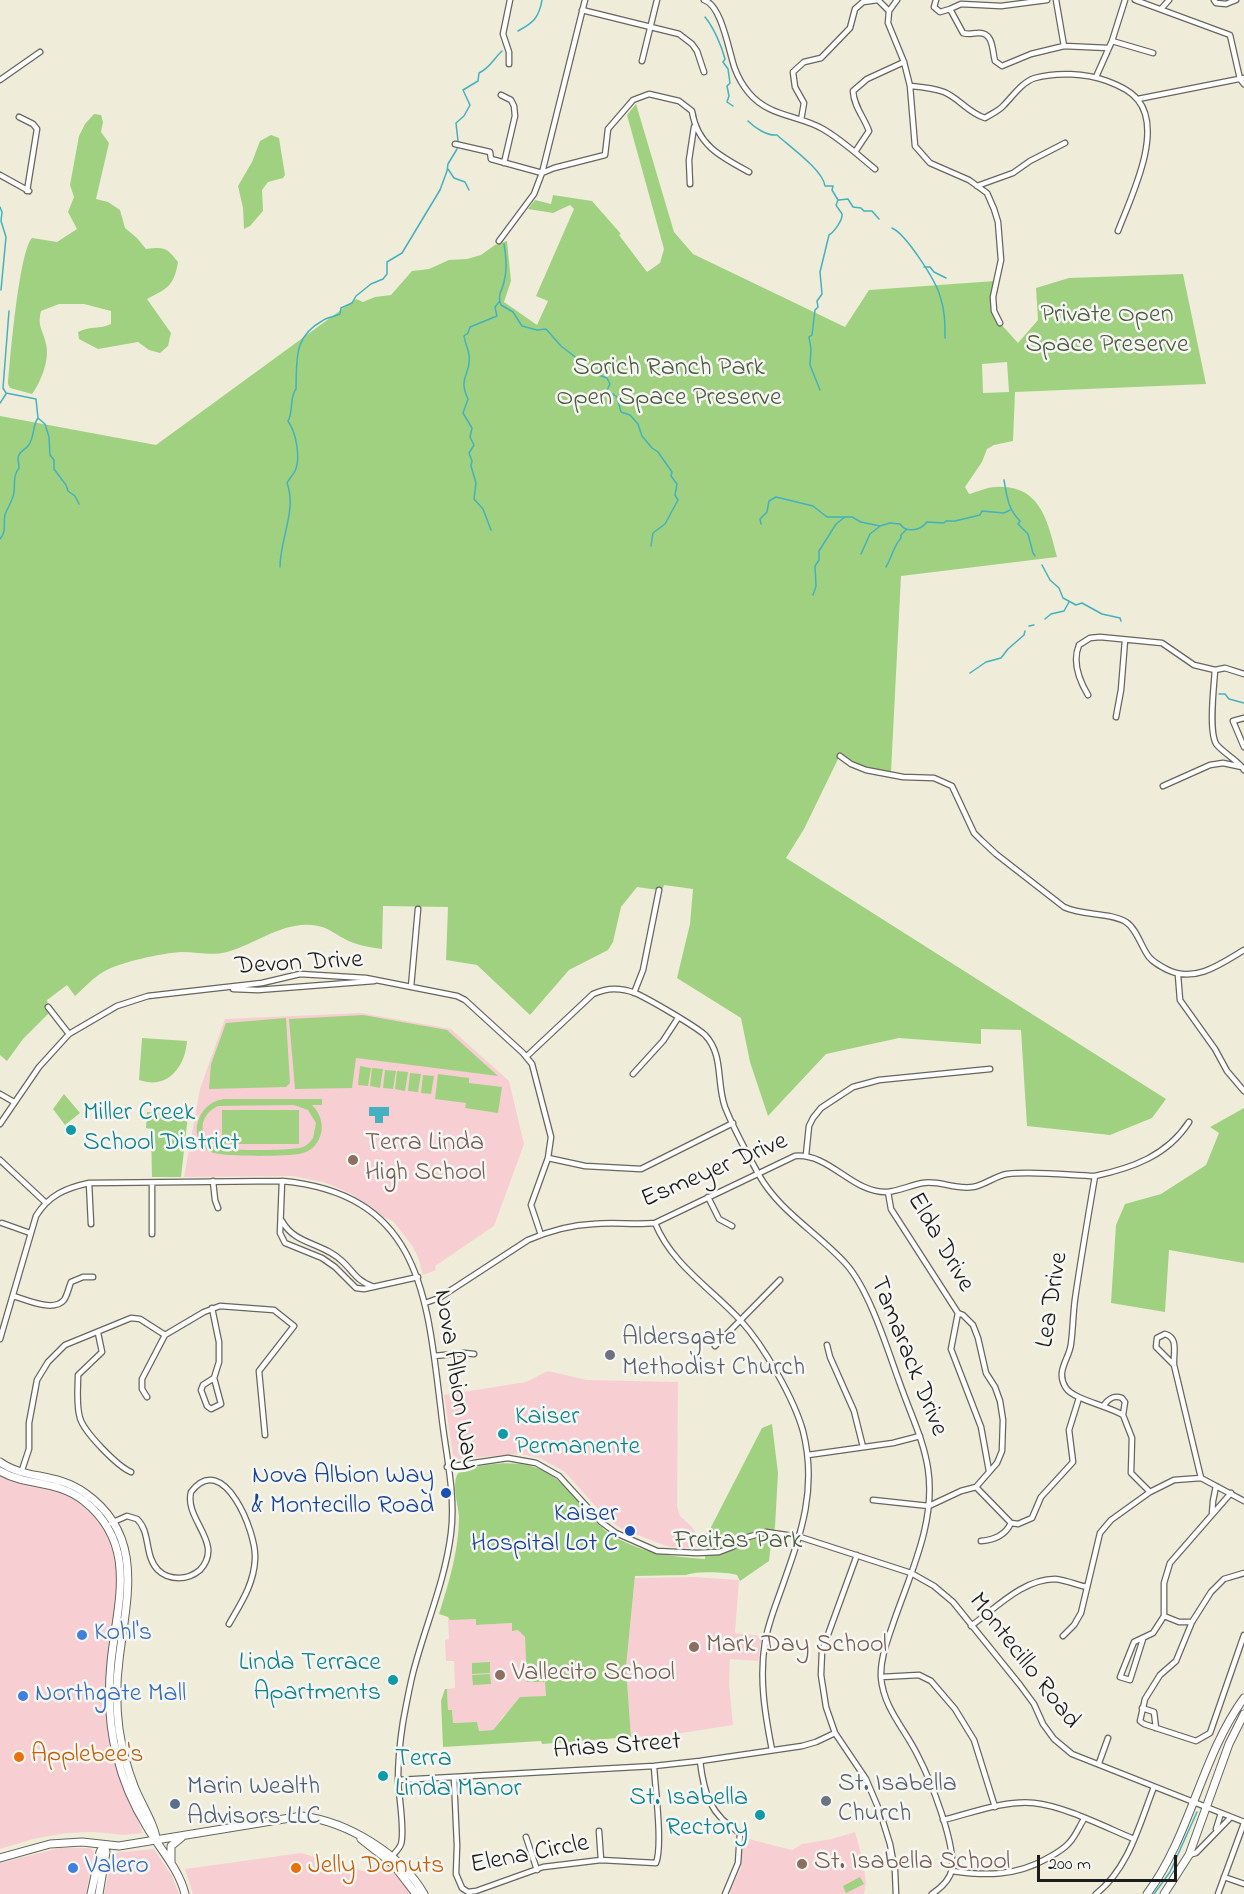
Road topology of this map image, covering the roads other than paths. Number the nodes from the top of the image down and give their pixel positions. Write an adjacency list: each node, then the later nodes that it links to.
1 (510, 0): 26 (street)
2 (585, 0): 16 (street)
3 (657, 0): 18 (street)
4 (704, 0): 35 (street)
5 (897, 0): 17 (street)
6 (936, 0): 14 (street)
7 (1047, 0): 14 (street)
8 (1056, 0): 20 (street)
9 (1125, 0): 19 (street)
10 (1135, 0): 15 (street)
11 (1169, 0): 15 (street)
12 (1214, 0): 13 (street)
13 (1236, 0)
14 (950, 9): 20 (street)
15 (1161, 9): 30 (street)
16 (582, 10): 18 (street); 43 (street)
17 (890, 11): 25 (street); 35 (street)
18 (651, 26): 24 (street); 27 (street)
19 (1112, 41): 21 (street); 23 (street)
20 (1064, 46): 21 (street)
21 (1108, 48): 28 (street)
22 (40, 52): 29 (street)
23 (1153, 53)
24 (642, 61)
25 (904, 62): 31 (street); 39 (street)
26 (509, 64)
27 (704, 72)
28 (1096, 77): 31 (street); 33 (street)
29 (0, 80)
30 (1242, 80): 33 (street)
31 (910, 86): 46 (street)
32 (501, 95): 40 (street)
33 (1138, 99): 47 (street)
34 (19, 117): 44 (street)
35 (801, 120): 39 (street)
36 (694, 126): 42 (street); 43 (street); 45 (street)
37 (1065, 143): 46 (street)
38 (455, 144): 40 (street)
39 (855, 152): 41 (street)
40 (504, 163): 43 (street)
41 (875, 169)
42 (749, 172)
43 (542, 173): 48 (street)
44 (0, 175)
45 (690, 184)
46 (976, 186): 49 (street)
47 (1118, 231)
48 (500, 241)
49 (1000, 323)
50 (1125, 640): 51 (street); 53 (street); 54 (street)
51 (1215, 670): 52 (street); 58 (street)
52 (1244, 674)
53 (1088, 695)
54 (1116, 717)
55 (1244, 718): 56 (street)
56 (1244, 747)
57 (840, 756): 63 (street)
58 (1243, 769): 59 (street)
59 (1163, 786)
60 (659, 890): 67 (street)
61 (418, 909): 65 (street)
62 (1244, 950): 63 (street)
63 (1178, 975): 74 (street)
64 (383, 981): 65 (street, Devon Drive); 66 (street, Devon Drive); 66 (street, Devon Drive)
65 (411, 987): 71 (street, Devon Drive)
66 (217, 988): 70 (street, Devon Drive)
67 (634, 993): 69 (street, Tamarack Drive); 71 (street, Tamarack Drive)
68 (48, 1007): 70 (street)
69 (678, 1018): 73 (street); 78 (street, Tamarack Drive)
70 (69, 1034): 76 (street, Devon Drive)
71 (527, 1056): 81 (street, Devon Drive)
72 (990, 1069): 80 (street)
73 (633, 1074)
74 (1244, 1090)
75 (0, 1094): 76 (street)
76 (14, 1102): 79 (street, Devon Drive)
77 (1189, 1122): 84 (street)
78 (733, 1123): 81 (street); 83 (street, Tamarack Drive)
79 (0, 1124)
80 (806, 1155): 83 (street, Esmeyer Drive); 89 (street, Esmeyer Drive)
81 (548, 1158): 100 (street, Devon Drive)
82 (0, 1160): 91 (street)
83 (758, 1173): 90 (street, Esmeyer Drive); 124 (street, Tamarack Drive)
84 (1095, 1176): 89 (street); 120 (street, Lea Drive)
85 (213, 1181): 86 (street, Nova Albion Way); 88 (street, Nova Albion Way); 92 (street)
86 (282, 1181): 93 (street); 102 (street, Nova Albion Way)
87 (89, 1183): 88 (street, Nova Albion Way); 91 (street, Nova Albion Way); 96 (street)
88 (152, 1183): 99 (street)
89 (888, 1192): 108 (street, Elda Drive)
90 (708, 1197): 95 (street, Esmeyer Drive); 97 (street)
91 (45, 1202): 98 (street)
92 (218, 1208)
93 (281, 1220): 104 (street); 104 (street)
94 (2, 1223): 98 (street)
95 (656, 1223): 100 (street, Esmeyer Drive); 109 (street)
96 (91, 1224)
97 (732, 1226)
98 (30, 1233): 105 (street)
99 (152, 1234)
100 (541, 1235): 106 (street, Esmeyer Drive)
101 (93, 1277): 105 (street)
102 (418, 1277): 104 (street); 106 (street, Nova Albion Way)
103 (780, 1280): 109 (street)
104 (374, 1287)
105 (13, 1296): 112 (street)
106 (425, 1303): 116 (street, Nova Albion Way)
107 (212, 1308): 111 (street); 118 (street); 123 (street)
108 (958, 1313): 129 (street, Elda Drive); 129 (street, Elda Drive)
109 (740, 1320): 114 (street); 126 (street)
110 (98, 1333): 111 (street); 131 (street); 132 (street)
111 (165, 1335): 119 (street)
112 (0, 1339)
113 (827, 1345): 125 (street)
114 (715, 1346)
115 (474, 1354): 116 (street)
116 (434, 1356): 128 (street, Nova Albion Way)
117 (1174, 1365): 117 (street); 133 (street)
118 (214, 1378): 118 (street)
119 (147, 1397)
120 (1079, 1398): 121 (street); 144 (street)
121 (1104, 1405): 122 (street); 122 (street)
122 (1123, 1415): 136 (street)
123 (265, 1435)
124 (920, 1436): 125 (street); 141 (street, Tamarack Drive)
125 (862, 1447): 126 (street)
126 (808, 1455): 146 (street)
127 (0, 1462): 132 (street)
128 (447, 1467): 146 (street, Montecillo Road); 174 (street, Nova Albion Way)
129 (988, 1470): 135 (street, Elda Drive)
130 (0, 1471): 132 (street)
131 (131, 1472)
132 (20, 1475): 145 (street)
133 (1201, 1478): 134 (street); 136 (street)
134 (1216, 1486): 137 (street); 139 (street)
135 (976, 1487): 141 (street); 144 (street)
136 (1150, 1492): 151 (street)
137 (1231, 1493): 140 (street); 142 (street)
138 (873, 1500): 141 (street)
139 (1212, 1500): 142 (street); 143 (street)
140 (1244, 1501)
141 (929, 1506): 149 (street, Tamarack Drive)
142 (1220, 1506): 143 (street)
143 (1212, 1514): 152 (street)
144 (1011, 1523): 147 (street)
145 (109, 1524): 155 (street); 169 (street)
146 (800, 1537): 148 (street, Montecillo Road); 168 (street)
147 (981, 1541)
148 (857, 1555): 149 (street, Montecillo Road); 166 (street)
149 (911, 1573): 156 (street, Montecillo Road); 161 (street, Tamarack Drive)
150 (1244, 1573): 154 (street)
151 (1087, 1587): 156 (street); 159 (street)
152 (1164, 1616): 153 (street); 160 (street)
153 (1179, 1622): 154 (street); 157 (street)
154 (1192, 1622): 157 (street)
155 (229, 1624)
156 (971, 1626): 171 (street, Montecillo Road)
157 (1187, 1633): 163 (street)
158 (1244, 1635): 165 (street)
159 (1063, 1636)
160 (1143, 1640): 160 (street)
161 (881, 1677): 177 (street); 182 (street, Tamarack Drive)
162 (1244, 1698): 176 (street)
163 (1142, 1708): 165 (street); 165 (street)
164 (1244, 1714): 178 (street)
165 (1156, 1728)
166 (836, 1733): 168 (street, Arias Street); 208 (street)
167 (1108, 1738): 171 (street)
168 (772, 1750): 170 (street, Arias Street)
169 (121, 1758): 184 (street); 190 (street)
170 (699, 1761): 172 (street, Arias Street); 202 (street)
171 (1099, 1763): 175 (street, Montecillo Road)
172 (654, 1766): 173 (street, Arias Street); 196 (street, Elena Circle)
173 (454, 1778): 174 (street, Arias Street); 198 (street, Elena Circle)
174 (398, 1780): 195 (street, Nova Albion Way)
175 (1154, 1787): 176 (street, Montecillo Road); 189 (street)
176 (1194, 1803): 178 (street, Montecillo Road); 211 (street)
177 (995, 1807): 181 (street); 182 (street)
178 (1207, 1807): 179 (street, Montecillo Road); 193 (street)
179 (1221, 1813): 180 (street, Montecillo Road); 186 (street)
180 (1231, 1817): 183 (street, Montecillo Road); 186 (street)
181 (1084, 1819): 189 (street); 199 (street)
182 (943, 1820): 199 (street, Tamarack Drive)
183 (1244, 1822): 200 (street)
184 (146, 1826): 190 (street); 191 (street)
185 (599, 1831): 196 (street)
186 (1215, 1831): 193 (street)
187 (184, 1835): 190 (street); 195 (street); 197 (street)
188 (526, 1837): 198 (street)
189 (1134, 1839): 210 (street)
190 (156, 1840): 191 (street); 197 (street)
191 (140, 1843): 192 (street)
192 (104, 1845): 194 (street); 203 (street); 204 (street)
193 (1189, 1855): 212 (street)
194 (0, 1858)
195 (390, 1858): 206 (street); 207 (street)
196 (601, 1860): 198 (street, Elena Circle)
197 (171, 1865): 205 (street)
198 (537, 1870)
199 (952, 1871): 209 (street)
200 (1224, 1876): 201 (street); 213 (street)
201 (1244, 1884)
202 (726, 1893)
203 (91, 1894)
204 (99, 1894)
205 (185, 1894)
206 (416, 1894)
207 (424, 1894)
208 (896, 1894)
209 (932, 1894)
210 (1096, 1894)
211 (1147, 1894)
212 (1164, 1894)
213 (1218, 1894)

